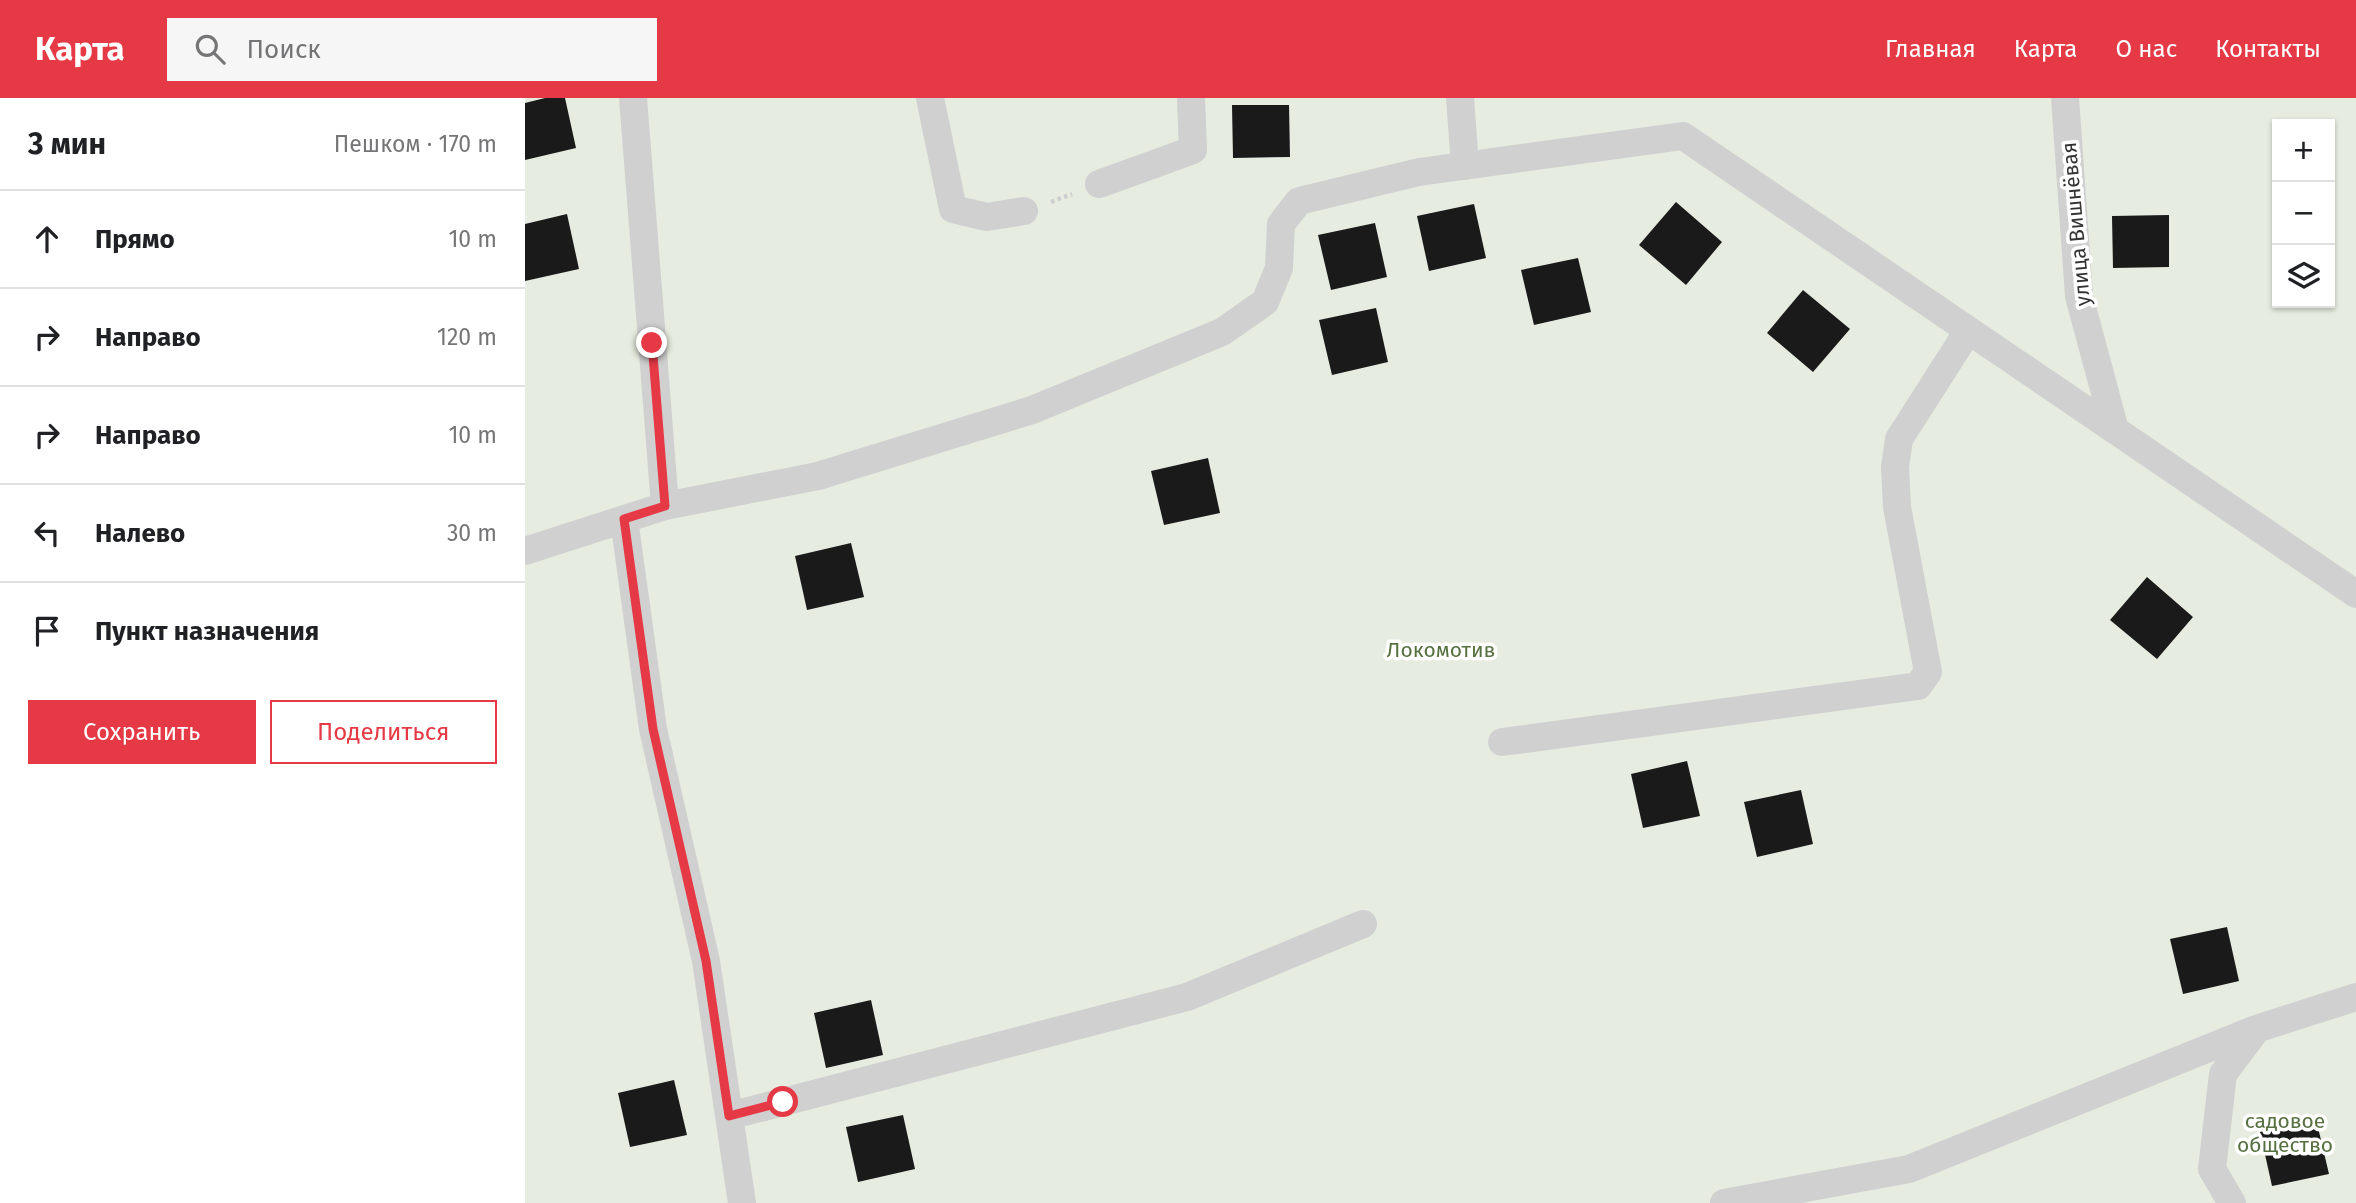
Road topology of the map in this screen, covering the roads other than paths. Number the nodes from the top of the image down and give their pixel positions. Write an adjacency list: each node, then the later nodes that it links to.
1 (633, 98): 11 (street)
2 (930, 98): 8 (street)
3 (1191, 98): 7 (street)
4 (1461, 98): 6 (street)
5 (2065, 98): 10 (street, улица Вишнёвая)
6 (1465, 166): 9 (street); 11 (street)
7 (1099, 184)
8 (1024, 211)
9 (1968, 331): 10 (street); 15 (street)
10 (2115, 430): 14 (street)
11 (665, 506): 12 (street)
12 (624, 519): 13 (street); 19 (street)
13 (525, 551)
14 (2356, 594)
15 (1502, 742)
16 (1363, 924): 19 (street)
17 (2356, 997): 18 (street)
18 (2256, 1029): 21 (street); 22 (street)
19 (729, 1116): 20 (street)
20 (742, 1203)
21 (1724, 1203)
22 (2232, 1203)

